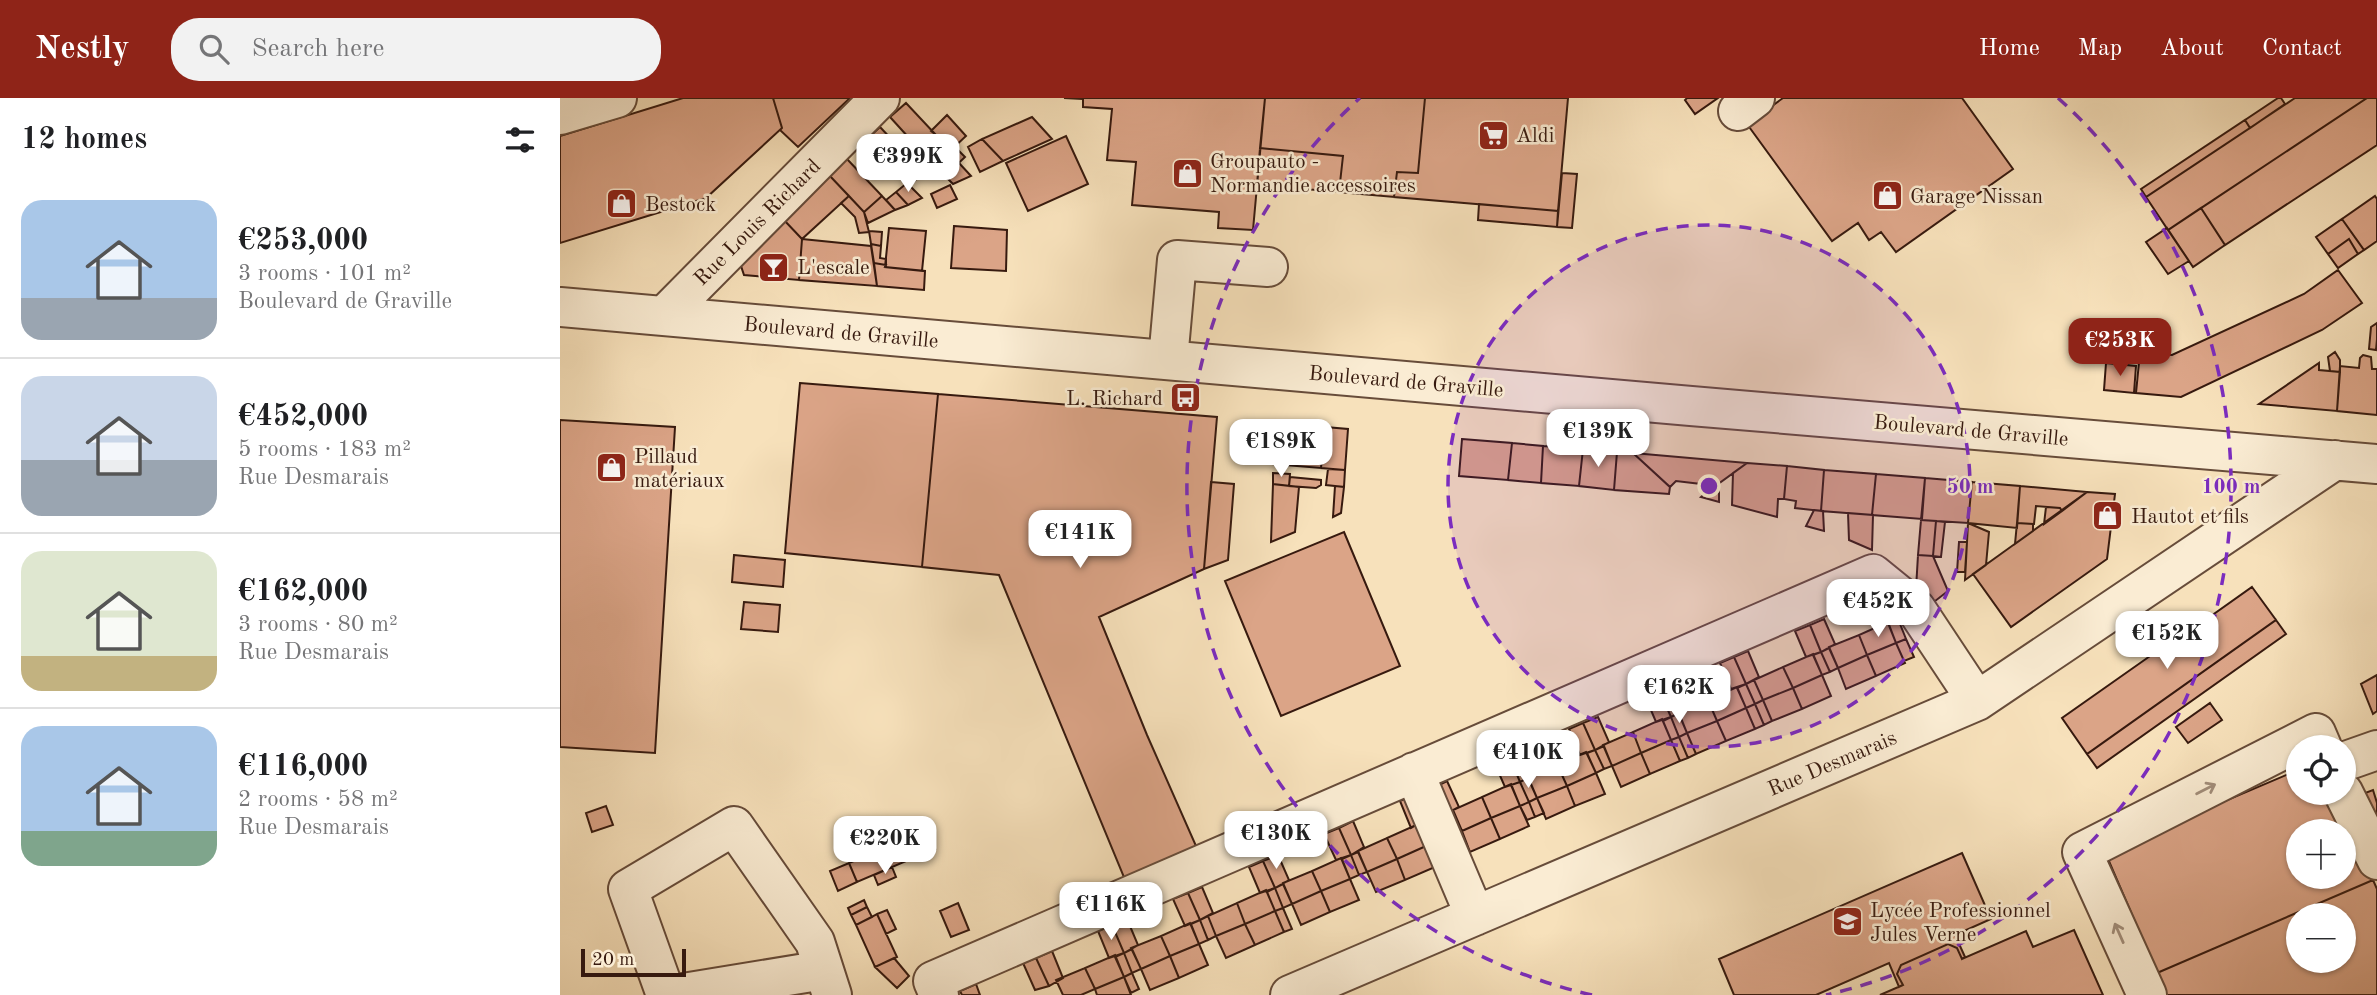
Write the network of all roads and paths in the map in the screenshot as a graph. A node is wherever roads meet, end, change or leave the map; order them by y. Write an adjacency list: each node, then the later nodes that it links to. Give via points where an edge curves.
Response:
1 (617, 98): 3 (street)
2 (880, 98): 6 (street, Rue Louis Richard)
3 (560, 115)
4 (1268, 267): 7 (street, via 1177,260)
5 (560, 307): 6 (street, Boulevard de Graville)
6 (664, 316): 7 (street, Boulevard de Graville)
7 (1168, 360): 8 (street, Boulevard de Graville)
8 (2335, 460): 9 (street, Boulevard de Graville); 10 (street, Rue Desmarais)
9 (2377, 464)
10 (1977, 701): 14 (street, via 1916,609 1873,574); 17 (street, Rue Desmarais)
11 (2286, 748): 22 (street, one-way to 11, via 2082,852)
12 (2377, 750): 13 (street)
13 (2356, 757)
14 (1414, 772): 17 (street); 20 (street, via 933,981)
15 (2350, 805): 16 (street)
16 (2377, 860)
17 (1475, 916): 21 (street, Rue Desmarais)
18 (828, 983): 19 (street); 19 (street, via 815,942 734,826 628,889)
19 (669, 995)
20 (939, 995)
21 (1290, 995)
22 (2147, 995)

